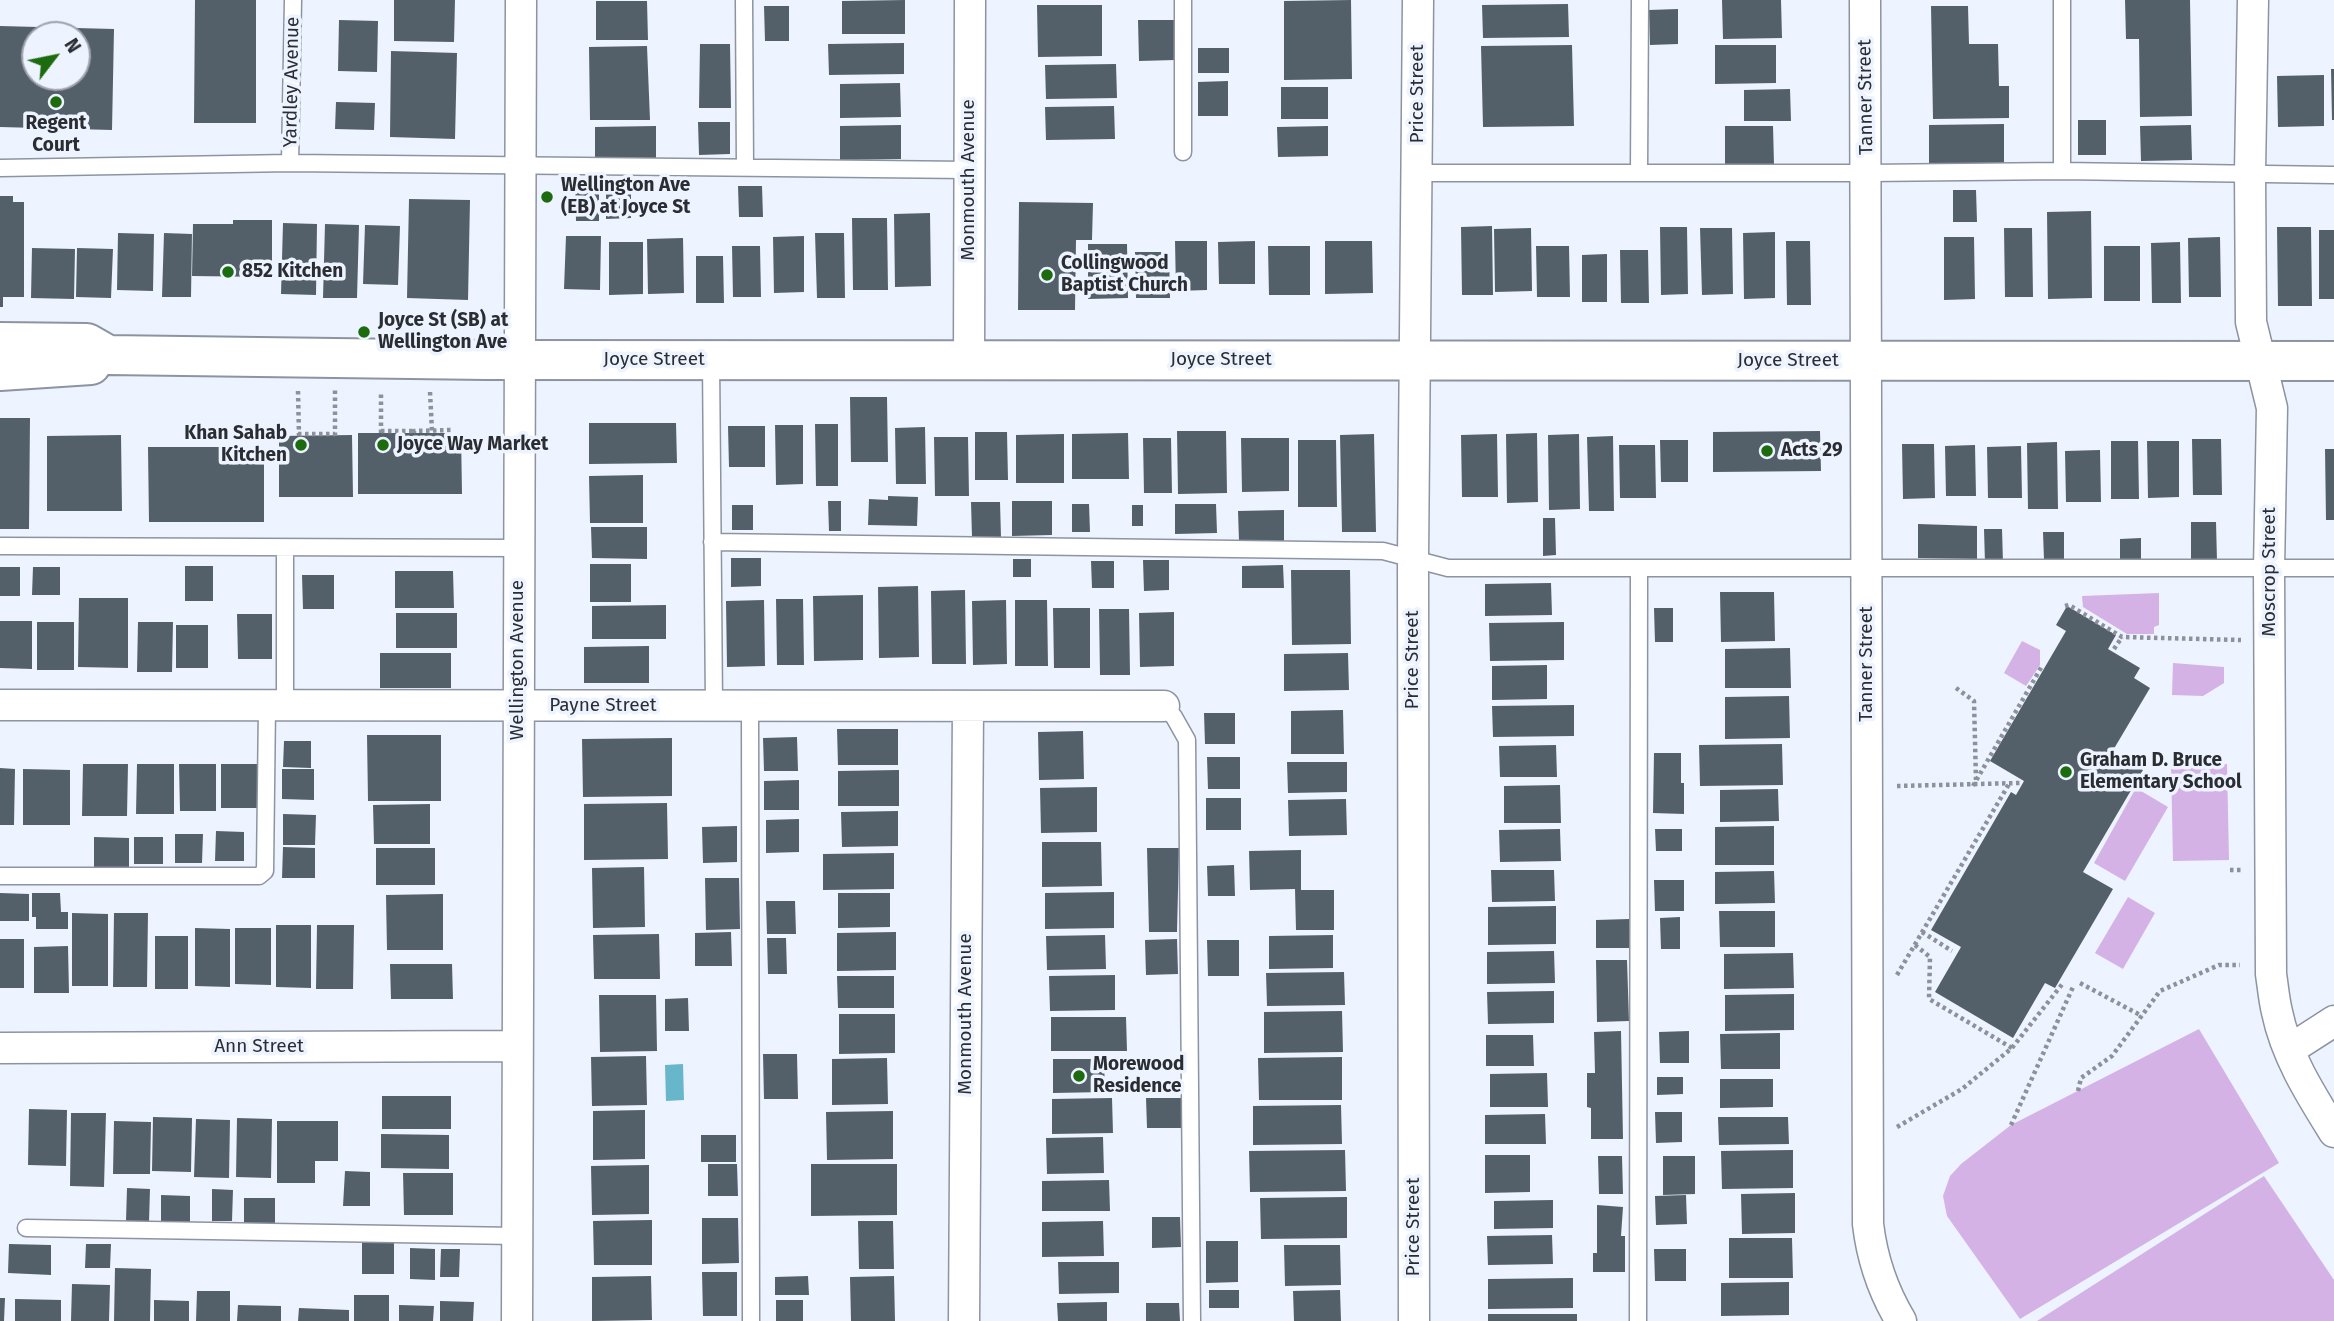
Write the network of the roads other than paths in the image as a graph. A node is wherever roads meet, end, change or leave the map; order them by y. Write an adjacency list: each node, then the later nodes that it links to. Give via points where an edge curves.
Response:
1 (293, 0): 12 (lane, Yardley Avenue)
2 (521, 0): 13 (street, Wellington Avenue)
3 (744, 0): 14 (lane)
4 (970, 0): 16 (street, Monmouth Avenue)
5 (1183, 0): 11 (lane)
6 (1418, 0): 20 (street, Price Street)
7 (1640, 0): 18 (lane)
8 (1865, 0): 21 (street, Tanner Street)
9 (2062, 0): 17 (lane)
10 (2253, 0): 19 (street, Moscrop Street)
11 (1183, 152)
12 (290, 163): 13 (lane); 15 (lane)
13 (522, 167): 14 (lane); 26 (street, Wellington Avenue)
14 (745, 167): 16 (lane)
15 (0, 168)
16 (969, 170): 25 (street, Monmouth Avenue)
17 (2062, 171): 19 (lane); 21 (lane)
18 (1639, 172): 20 (lane); 21 (lane)
19 (2250, 172): 22 (lane); 30 (street, Moscrop Street, via 2251,322)
20 (1418, 173): 28 (street, Price Street)
21 (1867, 173): 29 (street, Tanner Street)
22 (2334, 175)
23 (0, 342): 24 (main road, Joyce Street, via 87,343)
24 (108, 355): 26 (main road, Joyce Street); 32 (main road, Joyce Street, via 88,367)
25 (969, 359): 27 (main road, Joyce Street); 28 (main road, Joyce Street)
26 (520, 360): 27 (main road, Joyce Street); 36 (street, Wellington Avenue)
27 (710, 360): 33 (lane)
28 (1416, 360): 29 (main road, Joyce Street); 37 (street, Price Street)
29 (1866, 360): 30 (main road, Joyce Street); 40 (street, Tanner Street)
30 (2261, 361): 31 (main road, Joyce Street); 41 (street, Moscrop Street, via 2272,408)
31 (2334, 361)
32 (0, 371)
33 (712, 542): 37 (lane, via 1383,551); 43 (lane)
34 (0, 546): 35 (lane)
35 (285, 548): 36 (lane); 44 (lane)
36 (518, 548): 48 (street, Wellington Avenue)
37 (1413, 558): 38 (lane, via 1448,568); 61 (street, Price Street)
38 (1639, 568): 40 (lane); 62 (lane)
39 (2334, 568): 41 (lane)
40 (1867, 569): 41 (lane); 63 (street, Tanner Street, via 1868,1224 1880,1277)
41 (2269, 569): 53 (street, Moscrop Street, via 2271,974)
42 (0, 705): 44 (street, Payne Street)
43 (714, 705): 45 (street, Payne Street); 48 (street, Payne Street)
44 (276, 706): 48 (street, Payne Street); 49 (lane, via 265,871 259,876)
45 (750, 706): 46 (street, Payne Street); 58 (lane)
46 (968, 706): 47 (street, Payne Street); 59 (street, Monmouth Avenue)
47 (1164, 706): 60 (lane, via 1187,740)
48 (518, 707): 51 (street, Wellington Avenue)
49 (0, 876)
50 (2334, 1021): 53 (street)
51 (517, 1046): 52 (street, Ann Street); 56 (street, Wellington Avenue)
52 (0, 1048)
53 (2289, 1050): 54 (street, Moscrop Street)
54 (2334, 1132)
55 (26, 1228): 56 (lane)
56 (516, 1236): 57 (street, Wellington Avenue)
57 (517, 1321)
58 (751, 1321)
59 (964, 1321)
60 (1192, 1321)
61 (1413, 1321)
62 (1638, 1321)
63 (1901, 1321)

